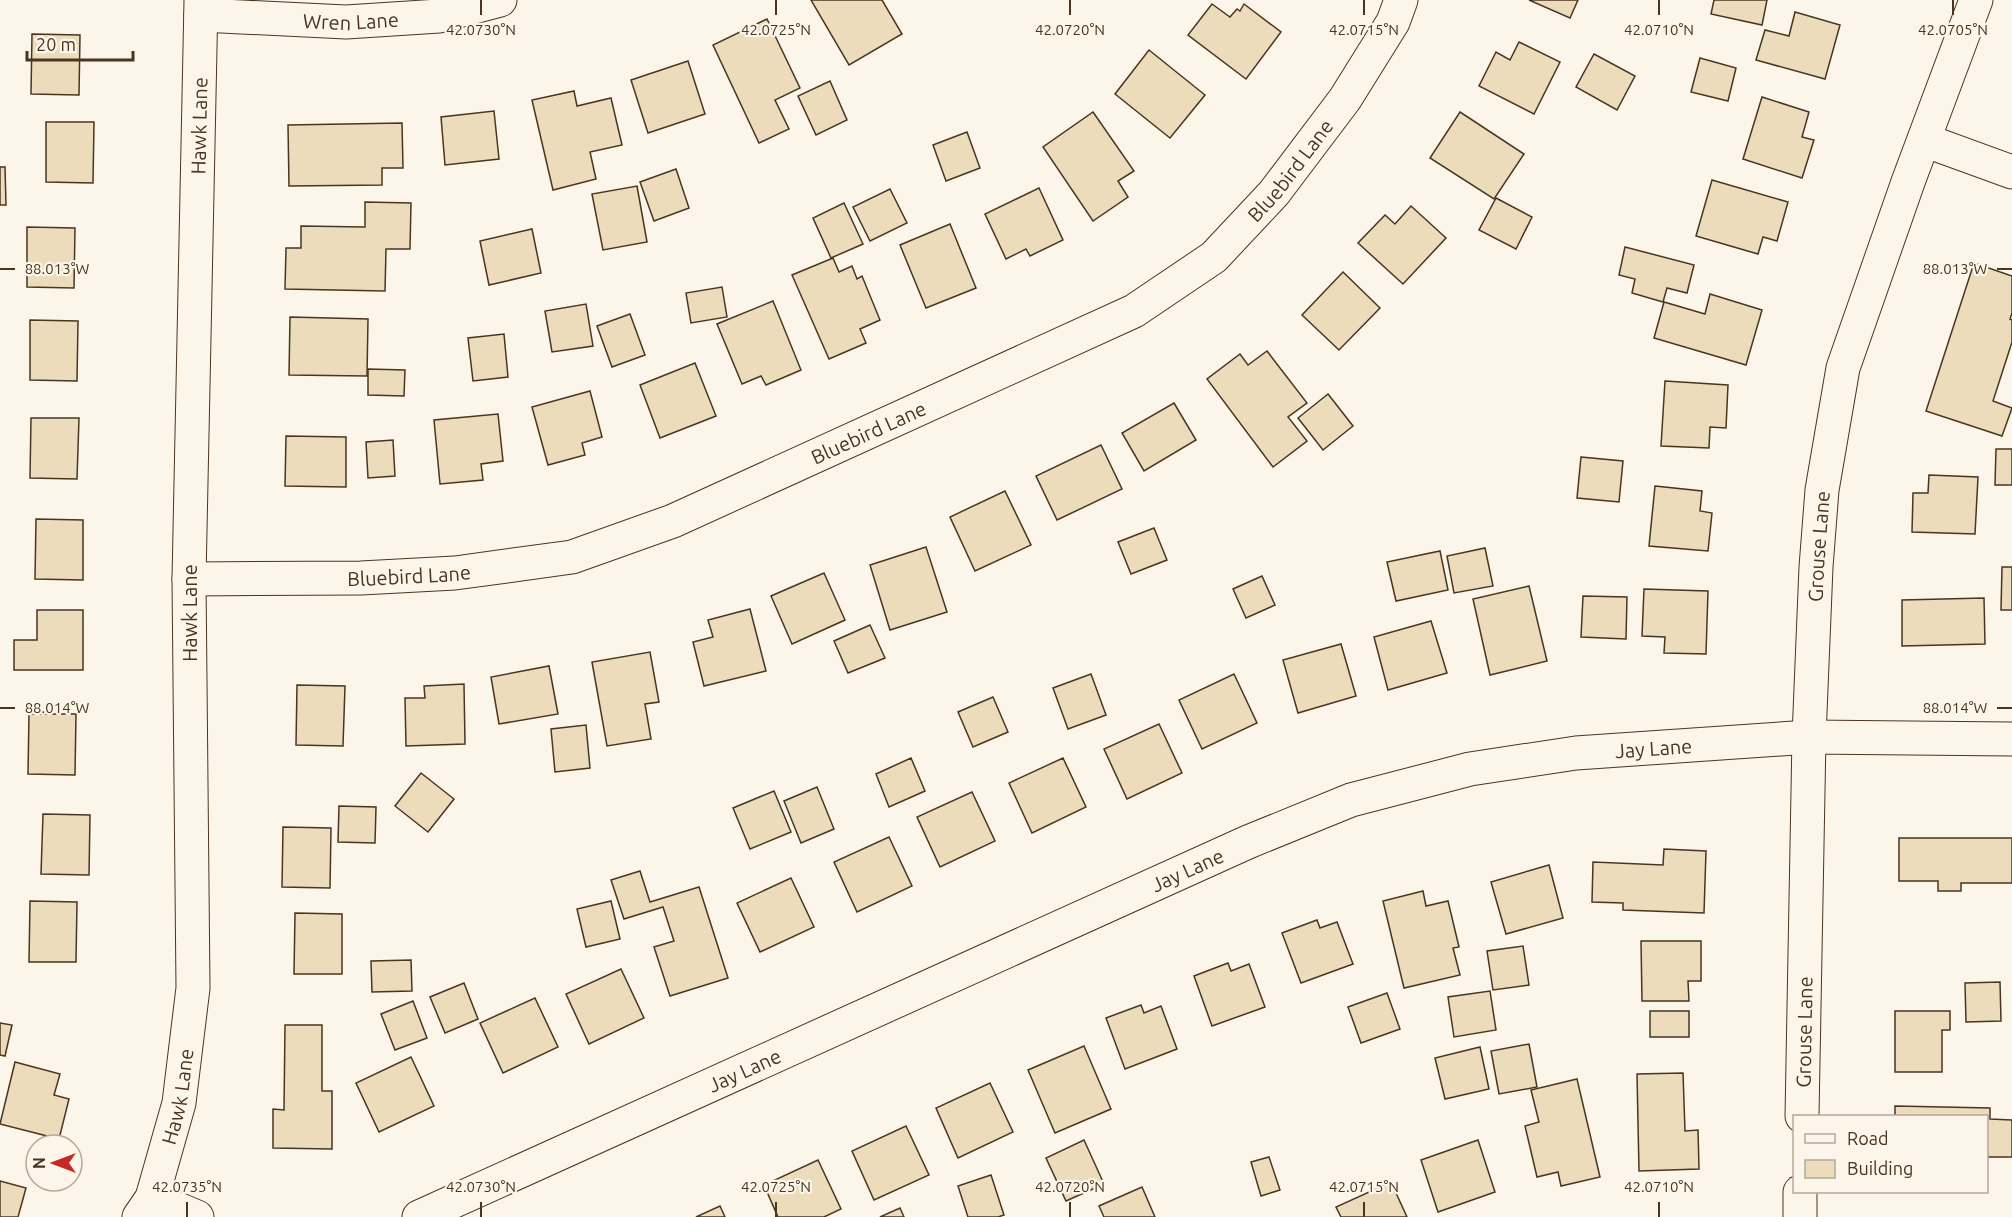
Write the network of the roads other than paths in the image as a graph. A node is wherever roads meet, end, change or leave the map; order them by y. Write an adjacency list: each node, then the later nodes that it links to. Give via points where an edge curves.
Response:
1 (500, 0): 4 (street, Wren Lane, via 439,16 346,22)
2 (1401, 0): 7 (street, Bluebird Lane, via 1393,22 1345,99 1274,193 1214,257 1134,311 673,521 572,557 455,573)
3 (1976, 0): 5 (street, Grouse Lane)
4 (201, 8): 7 (street, Hawk Lane)
5 (1924, 140): 6 (street); 8 (street, Grouse Lane, via 1843,368 1822,490)
6 (2012, 172)
7 (189, 579): 12 (street, Hawk Lane, via 193,988 179,1103)
8 (1809, 737): 9 (street, Jay Lane); 10 (street, Grouse Lane); 14 (street, Jay Lane, via 1576,753 1470,769 1351,800 1248,842)
9 (2012, 739)
10 (1802, 1115)
11 (1800, 1193): 15 (street)
12 (145, 1208): 13 (street)
13 (197, 1217)
14 (418, 1217)
15 (1800, 1217)

